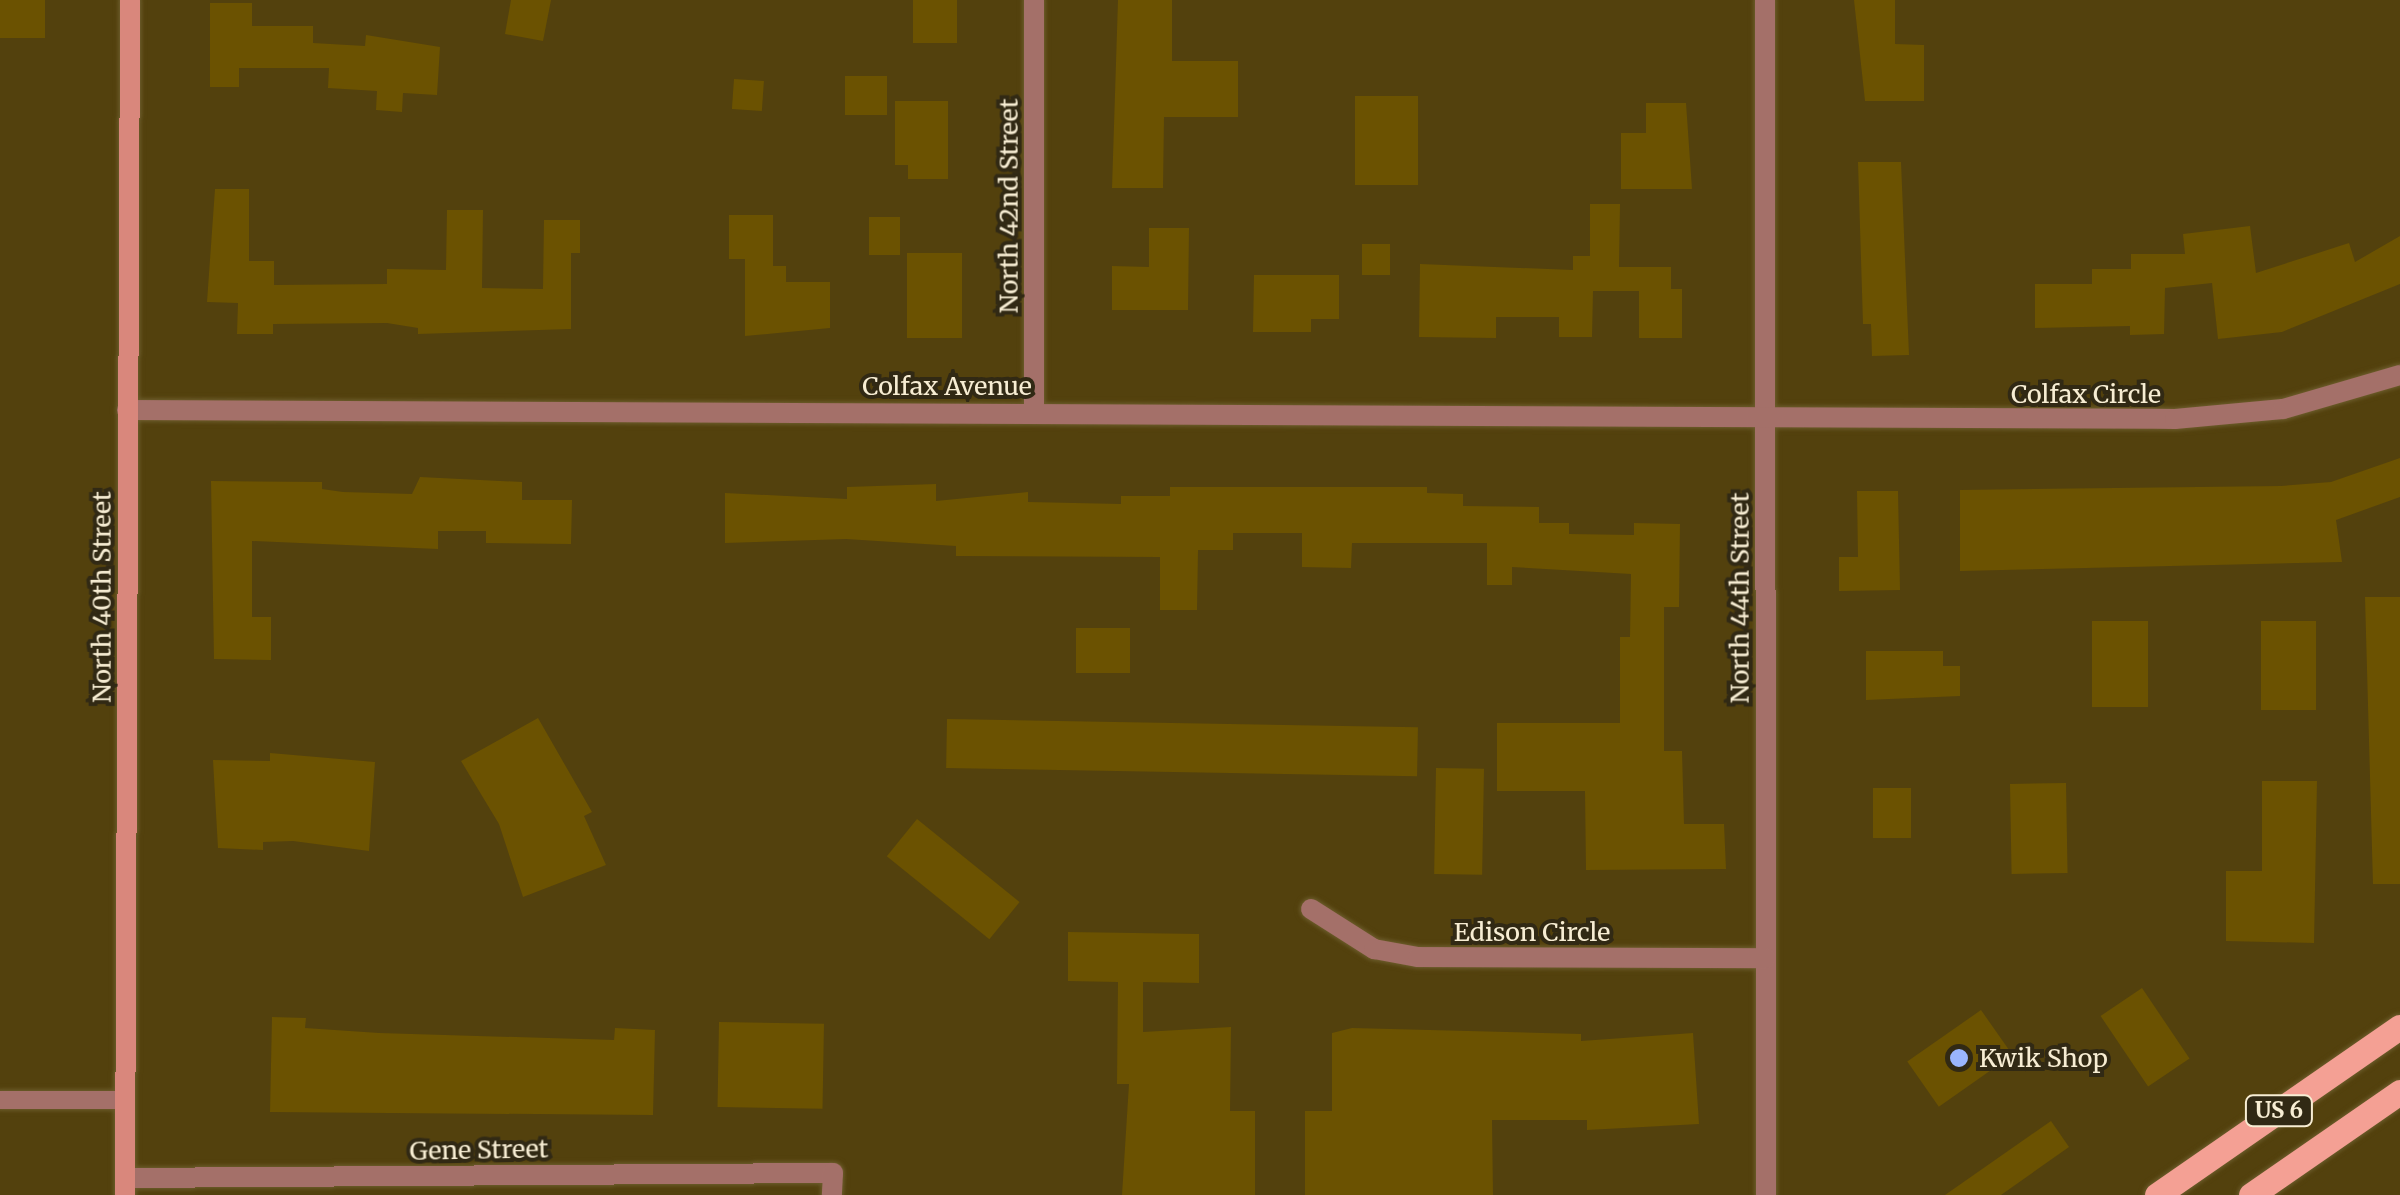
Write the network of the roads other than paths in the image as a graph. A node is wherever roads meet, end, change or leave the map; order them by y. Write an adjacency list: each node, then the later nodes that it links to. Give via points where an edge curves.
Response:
1 (130, 0): 5 (street, North 40th Street)
2 (1034, 0): 6 (street, North 42nd Street)
3 (1764, 0): 7 (street, North 44th Street)
4 (2400, 375): 7 (street, Colfax Circle, via 2230,417)
5 (127, 410): 6 (street, Colfax Avenue); 13 (street, North 40th Street)
6 (1034, 412): 7 (street, Colfax Avenue)
7 (1766, 417): 9 (street, North 44th Street)
8 (1311, 909): 9 (street, Edison Circle, via 1374,949 1418,957)
9 (1766, 958): 17 (street, North 44th Street)
10 (2400, 1027): 18 (main road, US 6)
11 (2400, 1092): 19 (main road, US 6)
12 (0, 1100): 13 (lane)
13 (125, 1100): 15 (street, North 40th Street)
14 (525, 1185): 15 (street, Gene Street); 16 (street, Gene Street, via 834,1173)
15 (126, 1187)
16 (832, 1195)
17 (1766, 1195)
18 (2157, 1195)
19 (2251, 1195)

